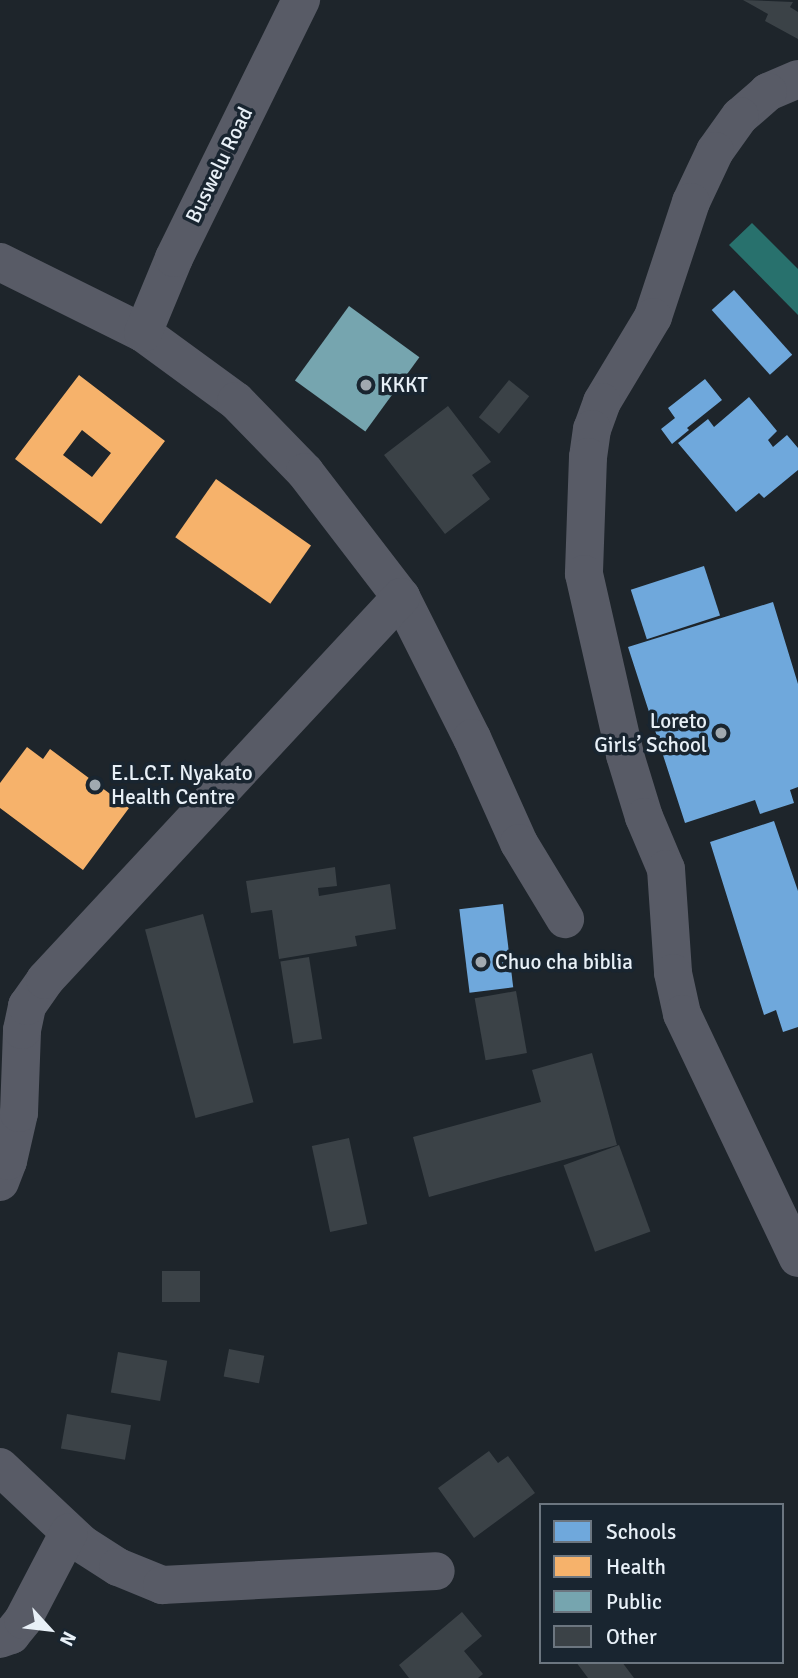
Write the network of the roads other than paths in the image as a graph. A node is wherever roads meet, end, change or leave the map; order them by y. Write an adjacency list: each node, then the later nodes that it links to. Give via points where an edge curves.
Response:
1 (301, 0): 4 (street, Buswelu Road, via 174,258)
2 (798, 79): 8 (street, via 768,92 740,116 715,151 691,202 653,317 601,402 588,457 584,574 625,755 666,869 673,974 682,1014)
3 (0, 262): 4 (street)
4 (143, 334): 5 (street, via 244,410 305,472)
5 (401, 597): 6 (street, via 519,843); 7 (street, via 45,980 27,1006 19,1113)
6 (565, 919)
7 (0, 1182)
8 (798, 1258)
9 (0, 1466): 10 (street)
10 (69, 1532): 11 (street, via 118,1567 162,1585); 12 (street, via 23,1620 11,1635)
11 (436, 1571)
12 (0, 1639)

